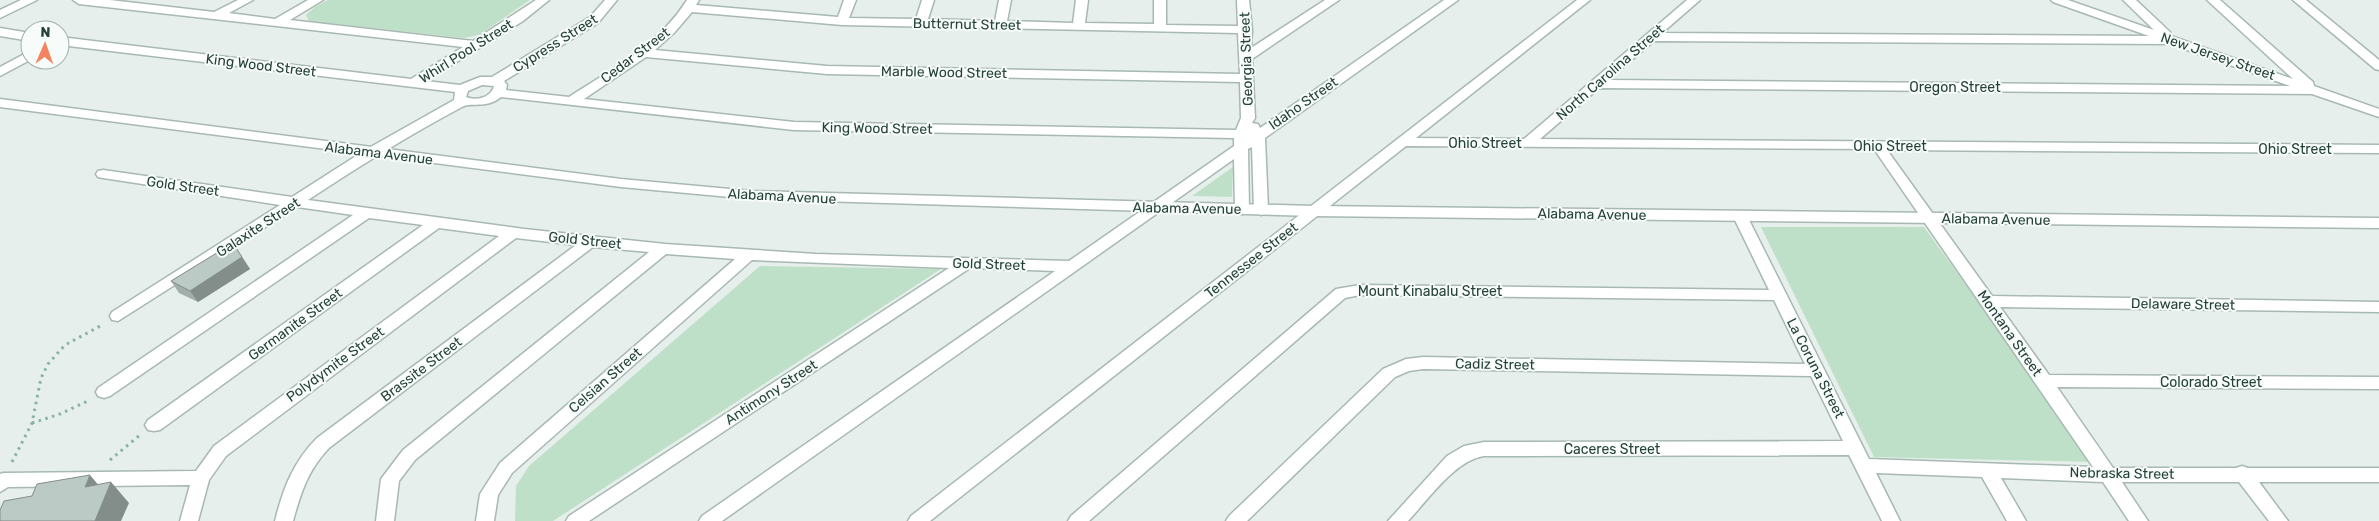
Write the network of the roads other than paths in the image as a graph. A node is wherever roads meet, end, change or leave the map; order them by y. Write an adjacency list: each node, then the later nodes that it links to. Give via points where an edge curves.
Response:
1 (31, 0): 26 (street)
2 (79, 0): 22 (street)
3 (180, 0): 25 (street)
4 (247, 0): 28 (street)
5 (317, 0): 30 (street)
6 (543, 0): 41 (street, Whirl Pool Street)
7 (611, 0): 50 (street, Cypress Street, via 594,20)
8 (772, 0): 27 (street)
9 (850, 0): 29 (street)
10 (928, 0): 31 (street)
11 (1005, 0): 32 (street)
12 (1082, 0): 33 (street)
13 (1160, 0): 34 (street)
14 (1244, 0): 35 (street, Georgia Street)
15 (1452, 0): 57 (street, Idaho Street)
16 (1584, 0): 59 (street, Tennessee Street)
17 (1694, 0): 38 (street, North Carolina Street)
18 (2057, 0): 39 (street, New Jersey Street)
19 (2128, 0): 39 (street)
20 (2212, 0): 51 (street)
21 (2299, 0): 45 (street)
22 (101, 1): 25 (street)
23 (1329, 1): 43 (street)
24 (691, 4): 27 (street, Butternut Street); 42 (street, Cedar Street, via 661,38)
25 (161, 10): 28 (street)
26 (0, 14)
27 (765, 14): 29 (street, Butternut Street)
28 (215, 16): 30 (street)
29 (842, 21): 31 (street, Butternut Street)
30 (276, 23): 41 (street)
31 (921, 24): 32 (street, Butternut Street)
32 (1000, 25): 33 (street, Butternut Street)
33 (1079, 26): 34 (street, Butternut Street)
34 (1160, 28): 35 (street, Butternut Street)
35 (1246, 30): 43 (street, Georgia Street)
36 (0, 32): 37 (street)
37 (20, 35)
38 (1650, 37): 39 (street); 49 (street, North Carolina Street)
39 (2170, 40): 51 (street, New Jersey Street)
40 (70, 42): 48 (street, King Wood Street)
41 (475, 46): 48 (street, Whirl Pool Street)
42 (642, 53): 47 (street, Marble Wood Street, via 827,70); 53 (street, Cedar Street)
43 (1246, 57): 47 (street, Georgia Street)
44 (20, 61): 46 (street)
45 (2379, 66)
46 (0, 72)
47 (1246, 78): 56 (street, Georgia Street)
48 (414, 83): 52 (street, King Wood Street)
49 (1595, 84): 51 (street, Oregon Street); 60 (street, North Carolina Street)
50 (496, 87): 52 (street, via 480,81); 52 (street, via 480,102); 53 (street, King Wood Street)
51 (2315, 90): 55 (street, New Jersey Street)
52 (462, 95): 63 (street)
53 (570, 102): 58 (street, King Wood Street, via 786,126)
54 (0, 103): 63 (street, Alabama Avenue)
55 (2379, 113)
56 (1248, 118): 57 (street, Georgia Street); 58 (street, Georgia Street)
57 (1258, 134): 58 (street, King Wood Street); 68 (street, Georgia Street)
58 (1241, 140): 66 (street); 67 (street, Georgia Street)
59 (1402, 142): 60 (street, Ohio Street); 69 (street, Tennessee Street)
60 (1527, 143): 61 (street, Ohio Street)
61 (1878, 146): 62 (street, Ohio Street); 72 (street, Montana Street)
62 (2379, 149)
63 (372, 152): 65 (street, Galaxite Street); 66 (street, Alabama Avenue, via 621,183 752,195)
64 (103, 174): 65 (street, Gold Street)
65 (297, 202): 70 (street, Gold Street); 84 (street, Galaxite Street)
66 (1155, 207): 67 (street, Alabama Avenue); 80 (street)
67 (1242, 209): 68 (street, Alabama Avenue)
68 (1261, 210): 69 (street, Alabama Avenue)
69 (1314, 211): 71 (street, Alabama Avenue); 104 (street, Tennessee Street)
70 (368, 212): 73 (street, Gold Street); 88 (street)
71 (1740, 216): 72 (street, Alabama Avenue); 81 (street, La Coruna Street)
72 (1928, 218): 74 (street, Alabama Avenue); 82 (street, Montana Street)
73 (437, 222): 75 (street, Gold Street); 89 (street, Germanite Street)
74 (2379, 223)
75 (514, 232): 76 (street, Gold Street); 96 (street, Polydymite Street, via 220,450)
76 (591, 241): 77 (street, Gold Street); 99 (street, Brassite Street, via 323,443 294,481)
77 (663, 249): 78 (street, Gold Street); 100 (street, via 409,455 390,479)
78 (748, 256): 79 (street, Gold Street); 101 (street, Celsian Street, via 512,463 489,494)
79 (967, 263): 80 (street, Gold Street); 102 (street, Antimony Street)
80 (1070, 266): 103 (street)
81 (1778, 295): 85 (street, La Coruna Street); 105 (street, Mount Kinabalu Street, via 1360,290 1341,293)
82 (1987, 301): 83 (street, Delaware Street); 86 (street, Montana Street)
83 (2379, 307)
84 (118, 316)
85 (1817, 370): 90 (street, La Coruna Street); 106 (street, Cadiz Street, via 1406,365 1389,372)
86 (2044, 380): 87 (street, Colorado Street); 94 (street, Montana Street)
87 (2379, 383)
88 (104, 392)
89 (154, 425)
90 (1856, 448): 91 (street, La Coruna Street); 107 (street, Caceres Street, via 1494,449 1470,452 1453,461)
91 (1864, 466): 92 (street, Nebraska Street); 108 (street, La Coruna Street)
92 (1986, 469): 94 (street, Nebraska Street); 109 (street)
93 (2242, 473): 94 (street, Nebraska Street); 95 (street, Nebraska Street); 111 (street)
94 (2108, 475): 110 (street, Montana Street)
95 (2377, 477)
96 (201, 478): 97 (street); 98 (street, Polydymite Street)
97 (2, 483)
98 (189, 521)
99 (284, 521)
100 (385, 521)
101 (485, 521)
102 (575, 521)
103 (708, 521)
104 (917, 521)
105 (1077, 521)
106 (1235, 521)
107 (1397, 521)
108 (1890, 521)
109 (2017, 521)
110 (2139, 521)
111 (2279, 521)

